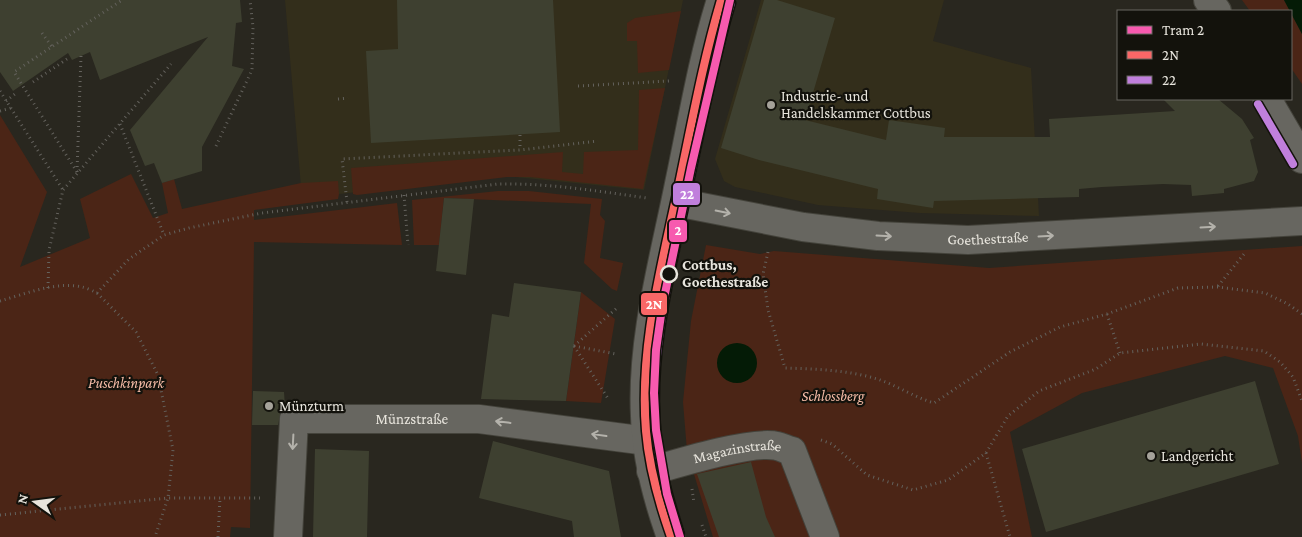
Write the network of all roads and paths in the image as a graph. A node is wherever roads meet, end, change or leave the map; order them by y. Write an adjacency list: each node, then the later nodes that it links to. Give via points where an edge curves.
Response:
1 (122, 0): 7 (path)
2 (250, 0): 25 (path, via 252,70)
3 (721, 0): 33 (street)
4 (1208, 0): 5 (street)
5 (1216, 10)
6 (42, 33): 7 (path)
7 (52, 47): 28 (path, via 14,72)
8 (81, 56): 28 (path)
9 (70, 57): 12 (path)
10 (171, 64): 22 (path)
11 (667, 80): 13 (path)
12 (33, 82)
13 (578, 86)
14 (0, 91): 19 (path)
15 (15, 94): 19 (path)
16 (348, 98): 17 (path)
17 (338, 99)
18 (1268, 100): 27 (street)
19 (6, 101): 20 (path)
20 (11, 108): 21 (path); 29 (path)
21 (0, 111)
22 (120, 124): 28 (path); 36 (path)
23 (520, 135): 26 (path)
24 (598, 141): 26 (path)
25 (216, 146)
26 (520, 150): 32 (path, via 342,159)
27 (1302, 159)
28 (77, 172): 29 (path)
29 (63, 190): 40 (path, via 49,250)
30 (404, 195): 31 (path, via 498,184 529,184); 32 (path); 37 (path)
31 (648, 199)
32 (347, 202): 36 (path, via 262,213)
33 (676, 202): 35 (street, Goethestraße, one-way to 35, via 803,227 878,236 968,240); 52 (street, via 646,366 644,416)
34 (1302, 221): 35 (street, Goethestraße)
35 (1246, 225): 39 (path, via 1246,252)
36 (164, 235): 41 (path, via 129,259)
37 (408, 245)
38 (770, 246): 44 (path, via 764,274 768,310 785,368 828,370 877,379 934,404 1010,352 1060,327)
39 (1218, 287): 44 (path, via 1178,288); 45 (path, via 1265,293)
40 (48, 288): 41 (path, via 83,287); 42 (path)
41 (97, 293): 56 (path, via 136,332 158,375 173,450)
42 (0, 300)
43 (618, 307): 46 (path)
44 (1107, 314): 47 (path)
45 (1302, 314)
46 (574, 346): 48 (path); 49 (path)
47 (1120, 353): 50 (path, via 1201,344 1264,351 1280,362 1292,377); 53 (path, via 1096,369 1040,391 1008,416)
48 (616, 354)
49 (609, 400)
50 (1302, 401)
51 (813, 438): 53 (path, via 832,444 866,475 913,490 948,480)
52 (647, 441): 54 (street); 55 (street, Münzstraße, one-way to 55, via 480,419 294,419)
53 (986, 453): 64 (path)
54 (651, 471): 62 (street); 63 (street, Magazinstraße, via 752,446 776,445 792,451)
55 (290, 496): 57 (path); 61 (street, Münzstraße)
56 (168, 498): 57 (path); 58 (path); 59 (path)
57 (220, 498): 60 (path)
58 (0, 514)
59 (156, 537)
60 (218, 537)
61 (288, 537)
62 (671, 537)
63 (825, 537)
64 (1010, 537)

